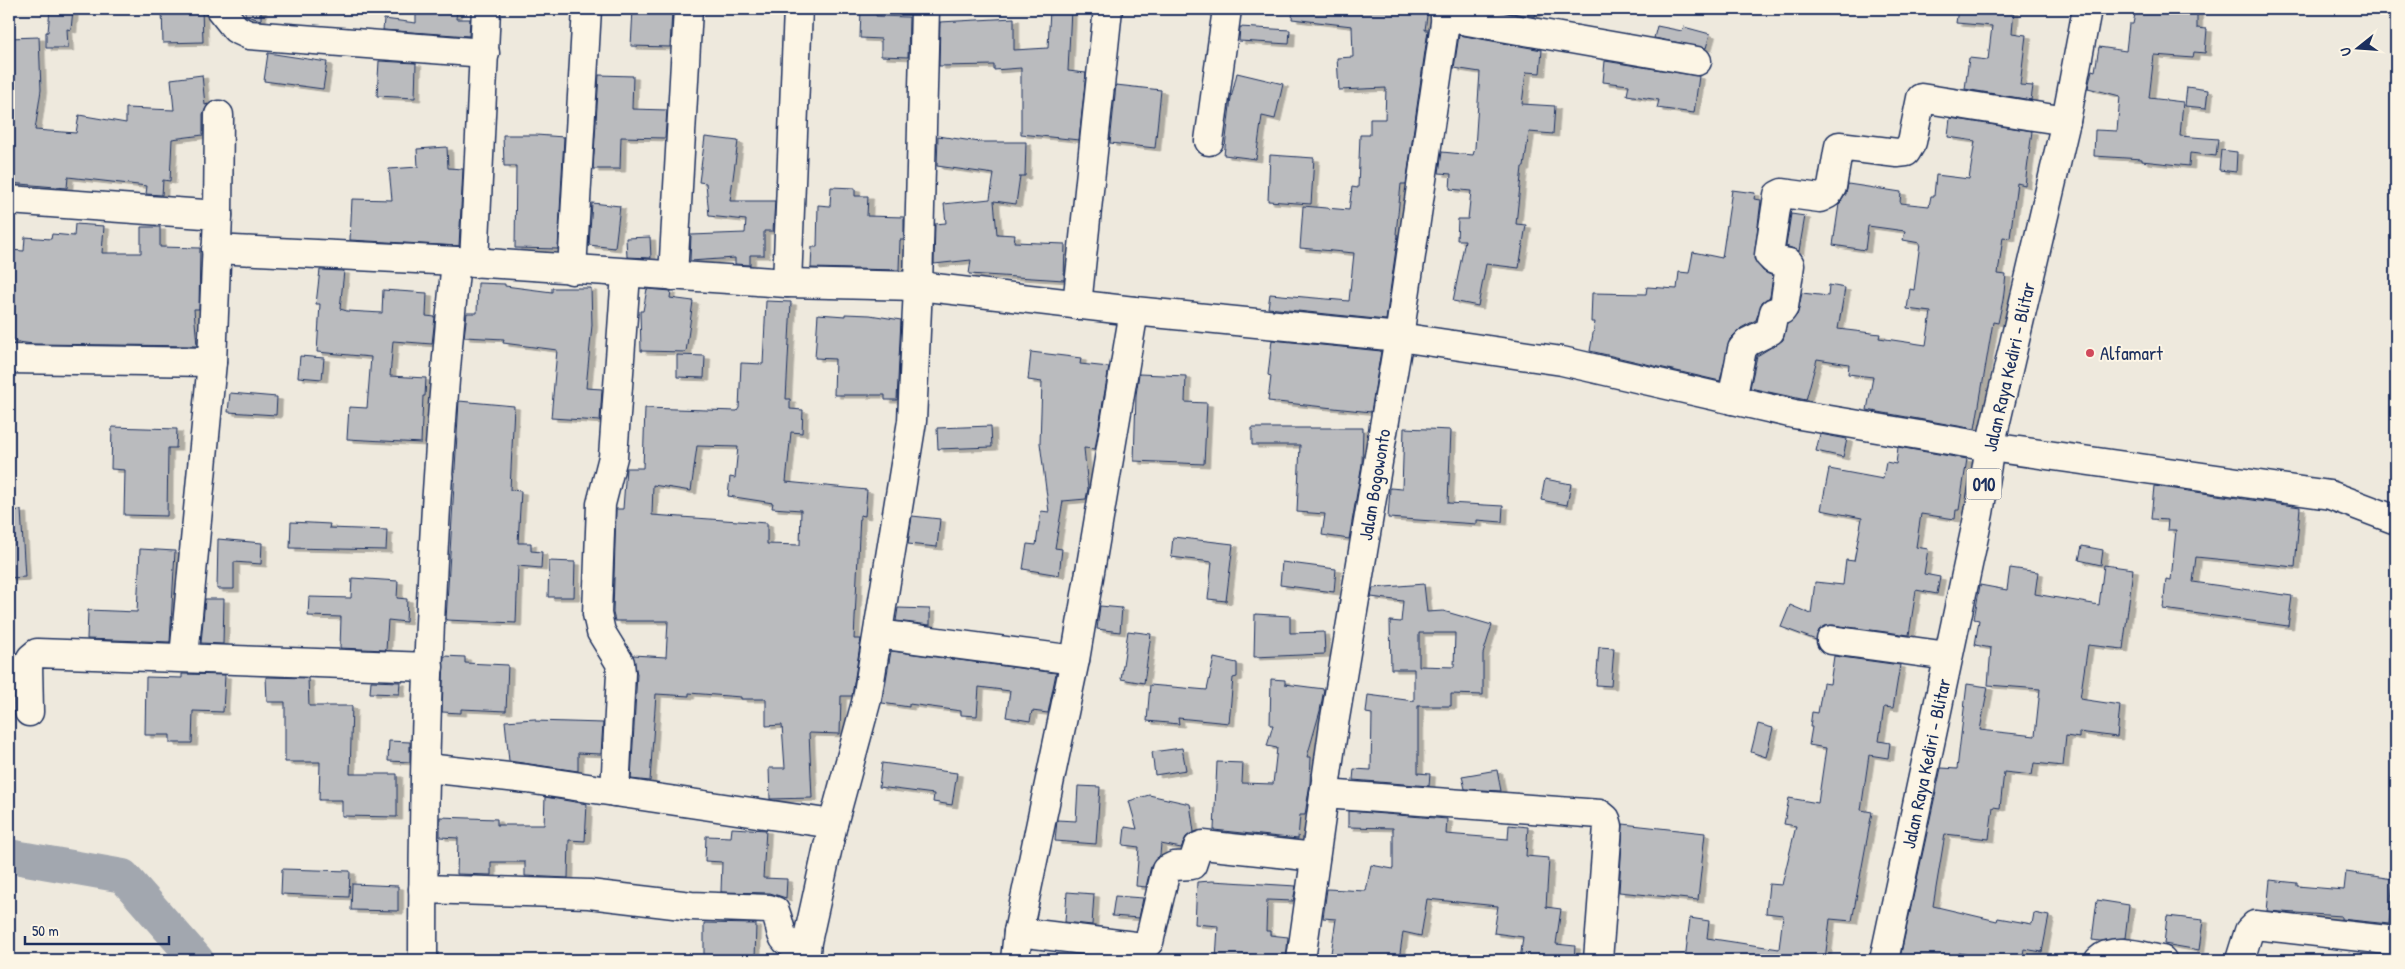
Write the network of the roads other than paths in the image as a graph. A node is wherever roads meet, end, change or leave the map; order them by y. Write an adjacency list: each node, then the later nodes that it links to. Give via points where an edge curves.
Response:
1 (220, 9): 11 (street, via 236,29 248,35)
2 (486, 9): 11 (street)
3 (587, 9): 20 (street)
4 (688, 9): 22 (street)
5 (798, 9): 23 (street)
6 (925, 9): 24 (street)
7 (1108, 9): 25 (street)
8 (1227, 9): 15 (street)
9 (2087, 9): 14 (street, Jalan Raya Kediri - Blitar / 010)
10 (1446, 13): 12 (street); 27 (street, Jalan Bogowonto)
11 (486, 53): 19 (street)
12 (1697, 61)
13 (219, 115): 17 (street)
14 (2066, 121): 30 (street, via 1921,98 1912,142 1906,152 1839,146 1828,194 1820,198 1778,195 1769,255 1774,260 1790,263 1784,307 1774,312 1770,331 1748,342 1742,350); 31 (street, Jalan Raya Kediri - Blitar / 010)
15 (1209, 141)
16 (9, 200): 17 (street)
17 (218, 215): 18 (street)
18 (216, 249): 19 (street); 29 (street)
19 (465, 262): 20 (street); 38 (street, via 442,396)
20 (572, 270): 21 (street)
21 (626, 274): 22 (street); 41 (street, via 612,457 602,504 597,614 601,632 620,663)
22 (673, 276): 23 (street)
23 (787, 282): 24 (street)
24 (918, 286): 25 (street); 33 (street, via 912,421)
25 (1077, 305): 26 (street)
26 (1134, 312): 27 (street); 37 (street)
27 (1399, 337): 30 (street, via 1562,361); 42 (street, Jalan Bogowonto)
28 (9, 359): 29 (street)
29 (212, 362): 36 (street)
30 (1732, 400): 31 (street, via 1794,414)
31 (1990, 447): 32 (street, via 2330,495); 35 (street, Jalan Raya Kediri - Blitar / 010)
32 (2396, 520)
33 (878, 634): 37 (street); 43 (street, via 867,699)
34 (1831, 640): 35 (street)
35 (1948, 656): 49 (street, Jalan Raya Kediri - Blitar / 010)
36 (184, 657): 38 (street); 39 (street, via 37,653 28,664)
37 (1075, 660): 46 (street)
38 (429, 667): 40 (street)
39 (29, 712)
40 (427, 768): 41 (street); 45 (street)
41 (615, 792): 43 (street)
42 (1324, 794): 44 (street, Jalan Bogowonto); 53 (street, via 1600,814 1608,826)
43 (833, 824): 48 (street)
44 (1315, 857): 46 (street, via 1198,847 1192,865 1166,870 1149,942 1143,947); 52 (street, Jalan Bogowonto)
45 (423, 889): 48 (street, via 589,894 691,906 769,909 775,911 786,943); 50 (street)
46 (1018, 932): 51 (street)
47 (2396, 942): 56 (street, via 2254,925 2249,930)
48 (806, 954)
49 (1890, 959)
50 (423, 960)
51 (1015, 960)
52 (1301, 960)
53 (1598, 960)
54 (2099, 960): 55 (street, via 2115,952)
55 (2162, 960)
56 (2240, 960)

